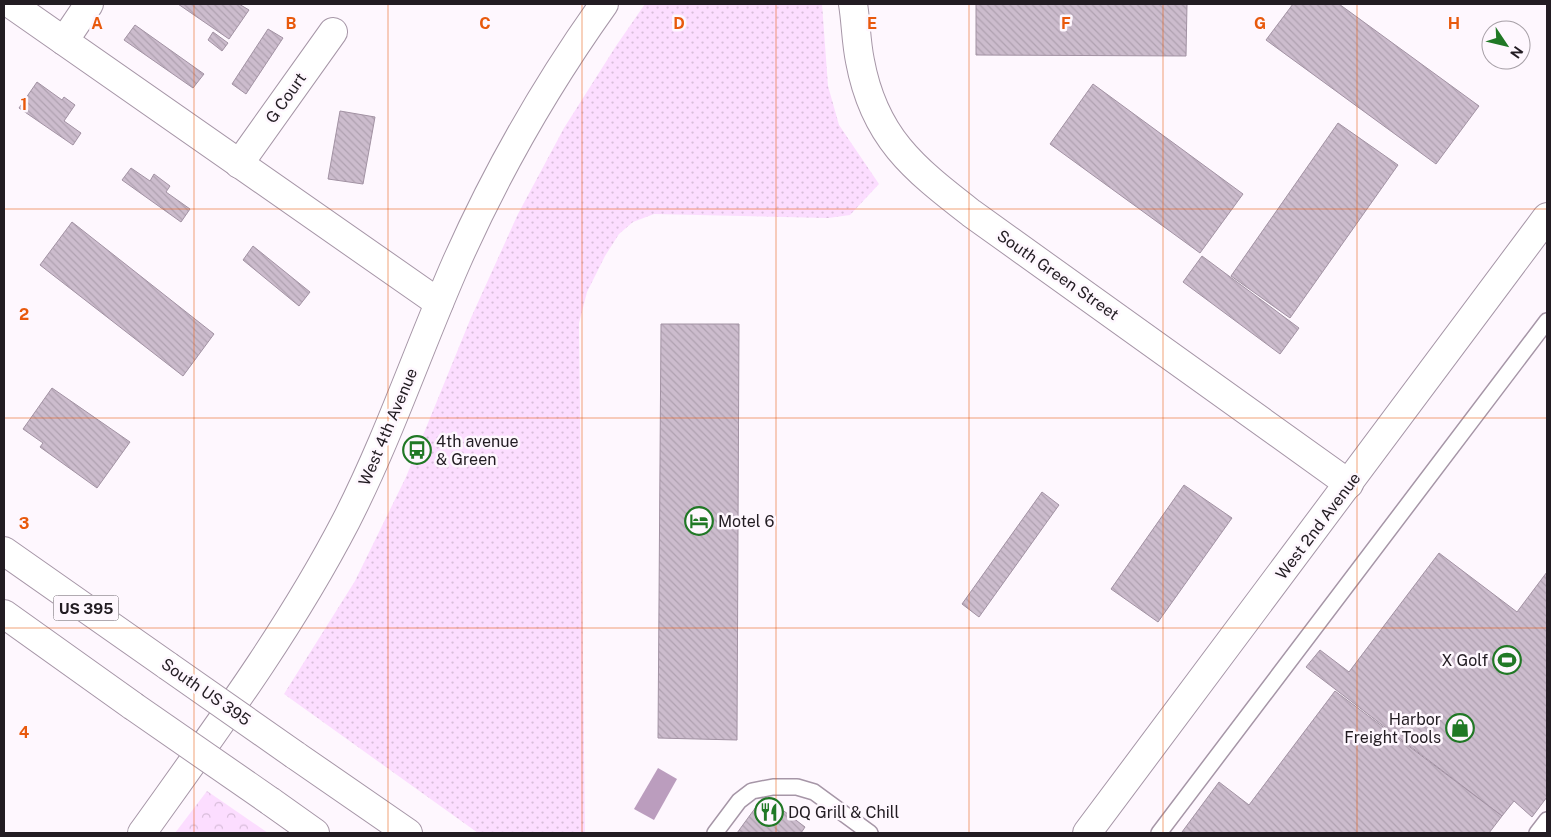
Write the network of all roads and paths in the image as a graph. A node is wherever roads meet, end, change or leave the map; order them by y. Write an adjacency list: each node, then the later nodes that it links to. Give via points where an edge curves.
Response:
1 (11, 4): 6 (main road)
2 (89, 4): 6 (main road)
3 (604, 4): 9 (main road, West 4th Avenue, via 515,144 470,232)
4 (853, 4): 11 (main road, South Green Street, via 860,61 874,108 899,151 918,171 971,213)
5 (332, 32): 7 (main road, G Court)
6 (64, 41): 7 (main road)
7 (239, 164): 9 (main road)
8 (1547, 217): 11 (main road, West 2nd Avenue)
9 (439, 304): 15 (main road, West 4th Avenue, via 377,455 318,573 267,654)
10 (1547, 321): 21 (lane)
11 (1349, 484): 20 (main road, West 2nd Avenue)
12 (4, 551): 17 (main road, South US 395 / US 395, bridge)
13 (4, 614): 16 (main road, US 395, bridge)
14 (1547, 820): 22 (lane)
15 (142, 833)
16 (315, 833)
17 (408, 833)
18 (715, 833): 19 (lane, via 739,801 752,791 797,786 814,792)
19 (870, 833)
20 (1087, 833)
21 (1159, 833)
22 (1537, 833)

